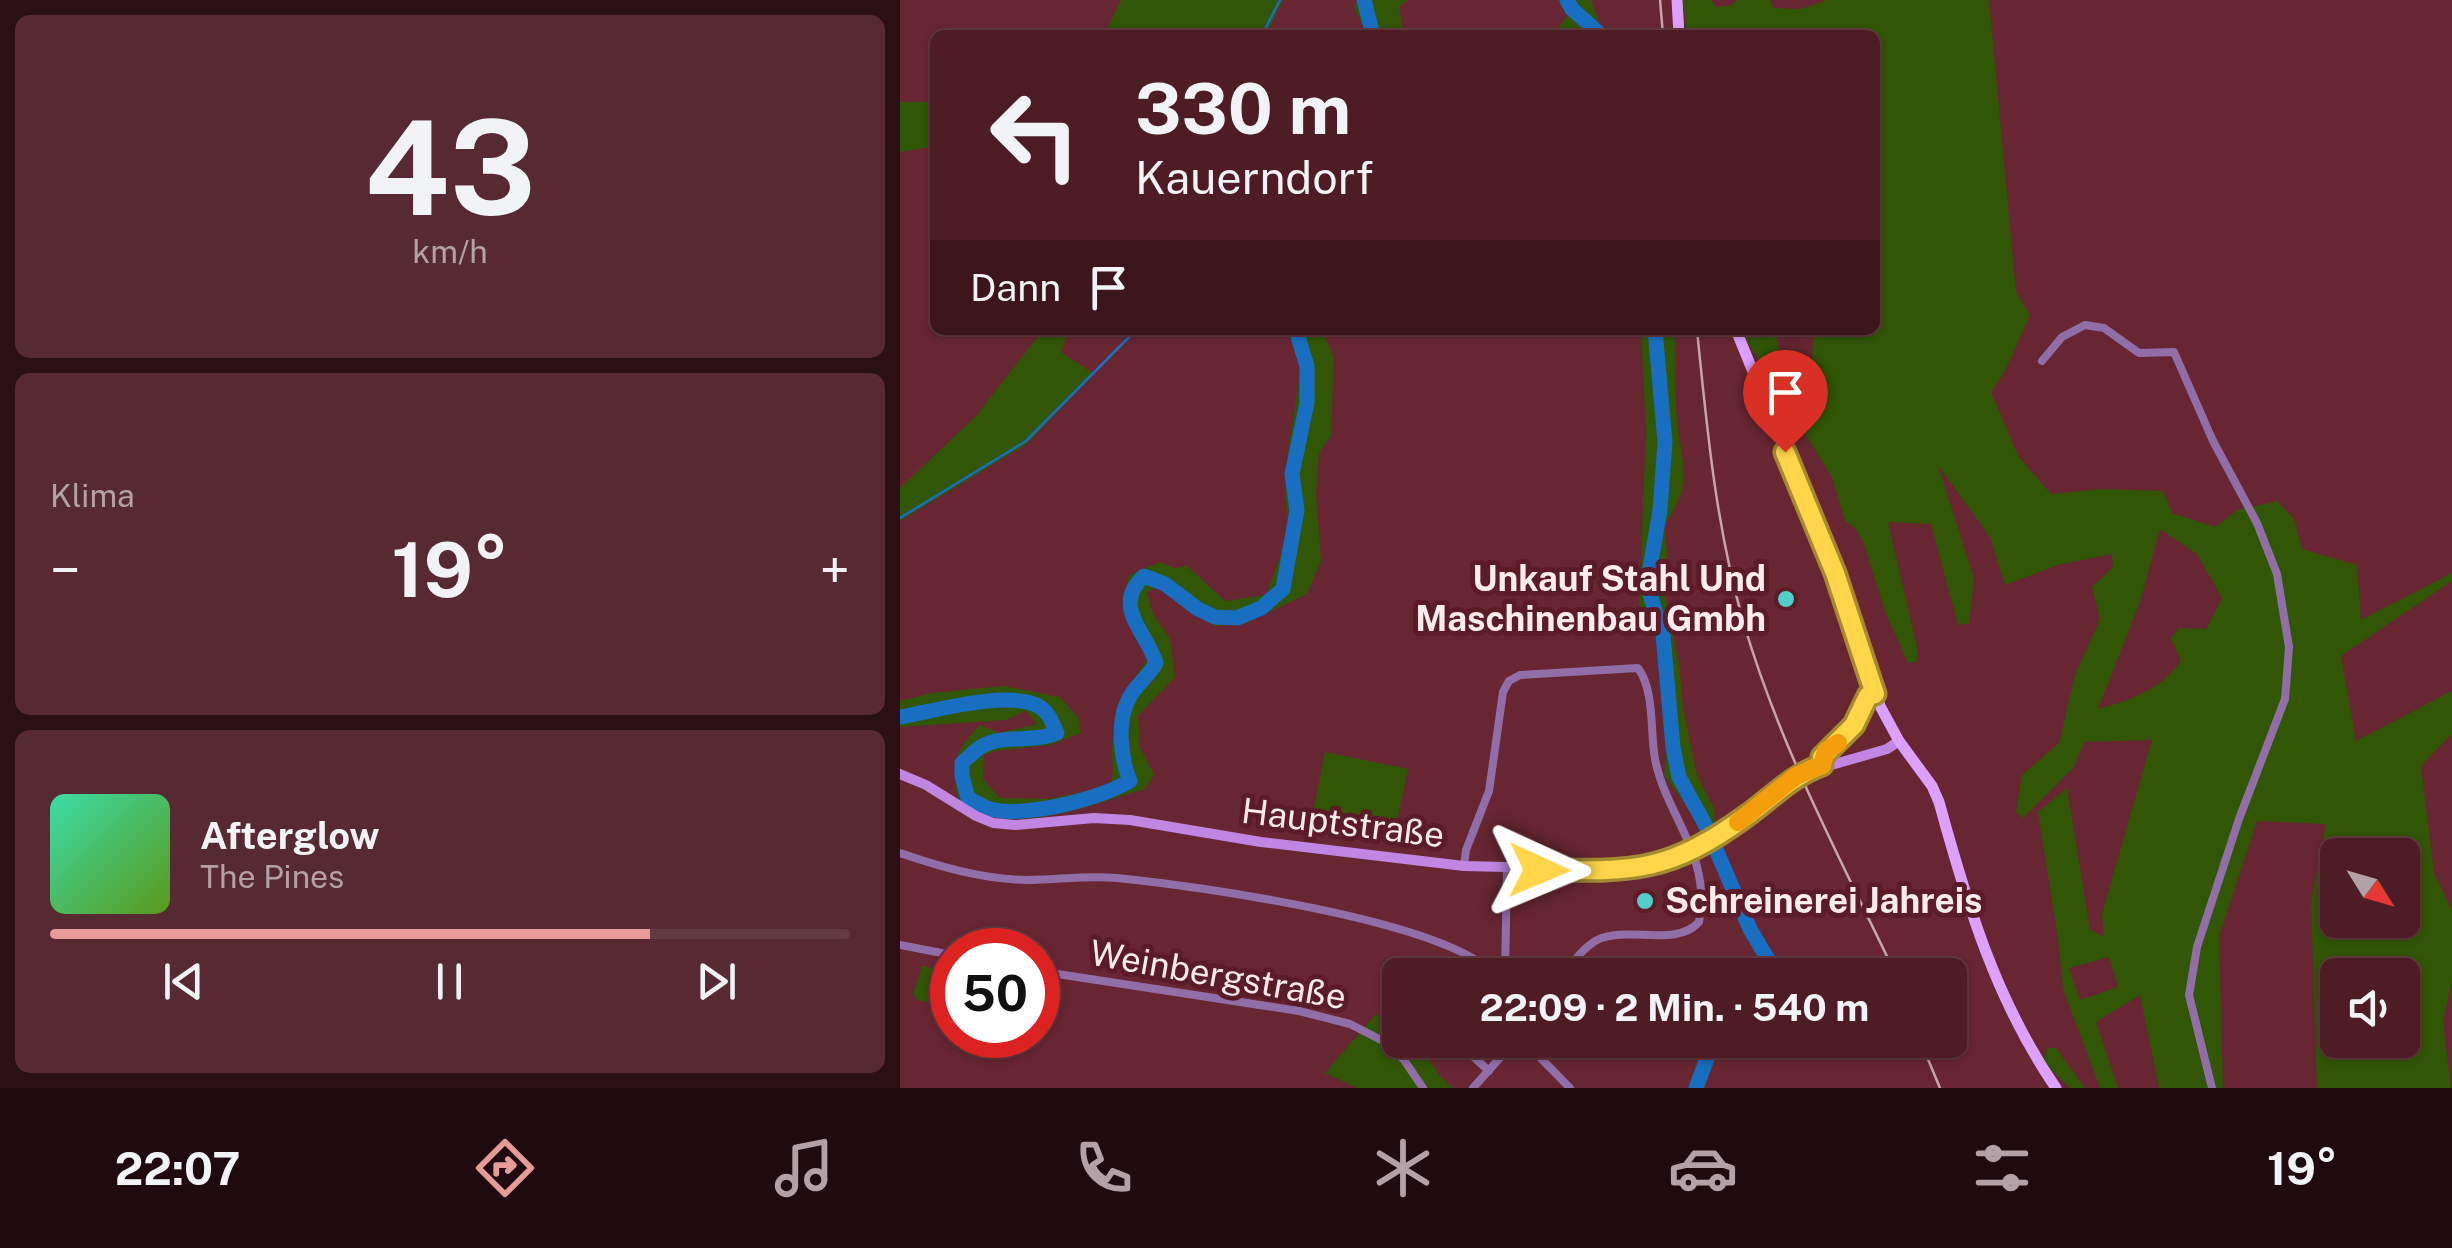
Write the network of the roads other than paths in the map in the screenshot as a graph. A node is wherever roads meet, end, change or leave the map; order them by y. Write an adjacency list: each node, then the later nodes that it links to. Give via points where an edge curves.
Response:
1 (1676, 0): 2 (main road)
2 (1679, 30)
3 (1738, 335): 5 (main road, via 1835,573)
4 (2042, 362): 29 (street, via 2062,337 2085,325 2104,328 2139,353 2174,352 2277,574 2288,648 2284,700 2197,947 2189,996)
5 (1875, 694): 6 (main road); 7 (street, Hauptstraße, via 1826,751)
6 (1899, 741): 7 (main road, Hauptstraße); 28 (main road, via 1932,786 1987,960 2029,1049)
7 (1822, 765): 9 (main road, Hauptstraße, via 1796,776)
8 (900, 774): 11 (main road, Hauptstraße, via 994,823 1130,820)
9 (1697, 848): 11 (street, via 1661,788 1638,668 1520,675 1503,692 1489,790); 12 (main road, Hauptstraße, via 1660,864 1620,870); 19 (street, via 1702,910 1693,929 1610,936)
10 (900, 853): 16 (street, via 946,869 1021,880 1113,877 1365,919)
11 (1464, 866): 12 (main road, Hauptstraße)
12 (1507, 868): 14 (street)
13 (900, 945): 15 (street)
14 (1506, 949): 17 (street); 18 (street)
15 (930, 950)
16 (1471, 958)
17 (1495, 958)
18 (1506, 958)
19 (1576, 958)
20 (1060, 974): 25 (street, Weinbergstraße, via 1350,1024 1383,1041)
21 (1474, 1058): 24 (street)
22 (1501, 1058): 24 (street)
23 (1539, 1058): 27 (street)
24 (1488, 1071): 26 (street)
25 (1424, 1088)
26 (1473, 1088)
27 (1570, 1088)
28 (2056, 1088)
29 (2212, 1088)

